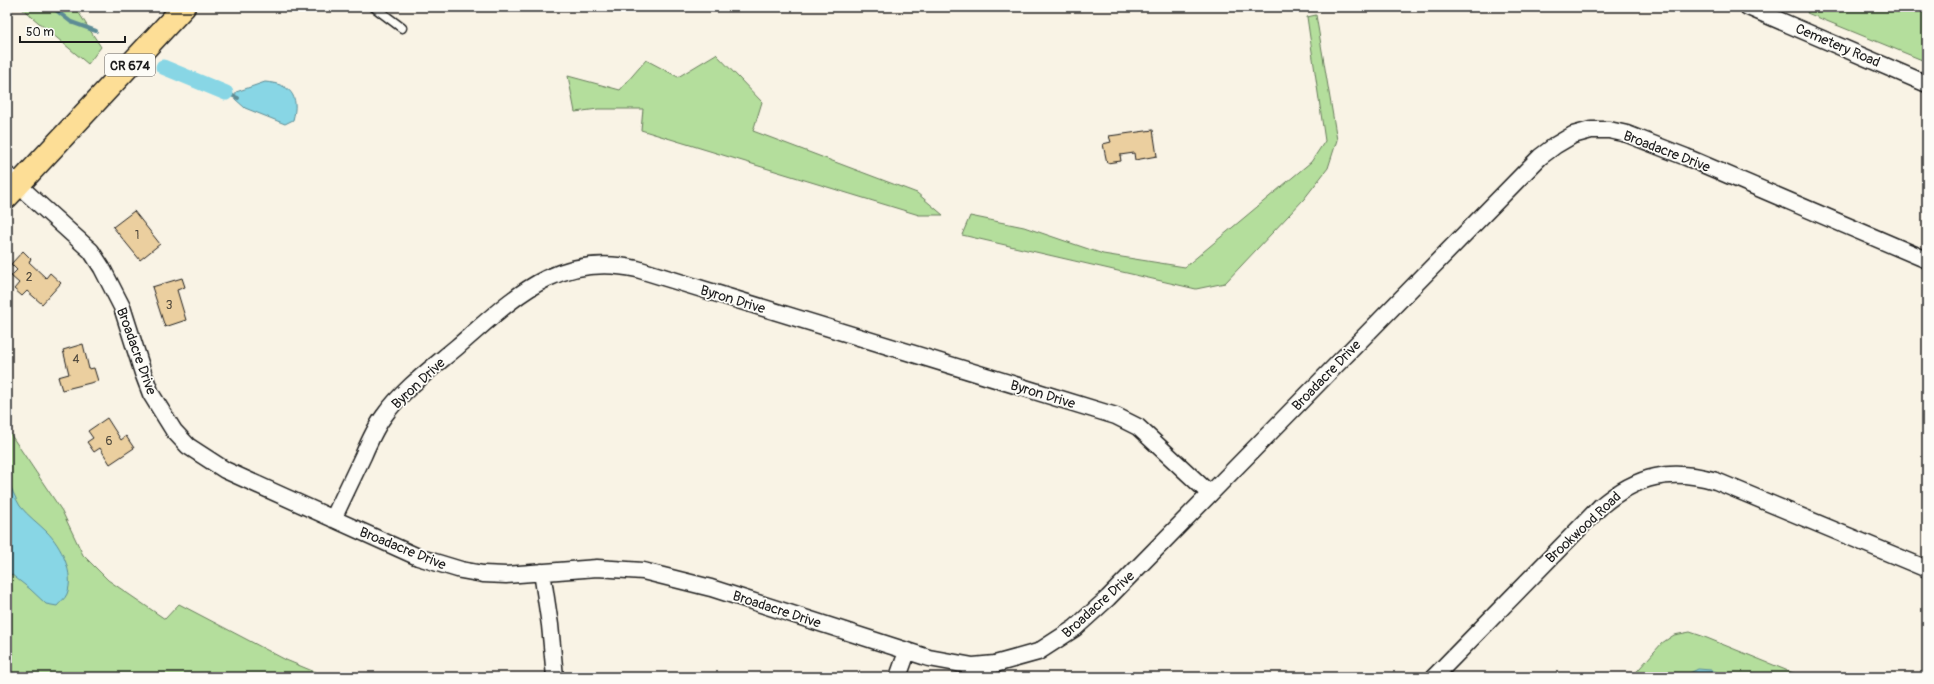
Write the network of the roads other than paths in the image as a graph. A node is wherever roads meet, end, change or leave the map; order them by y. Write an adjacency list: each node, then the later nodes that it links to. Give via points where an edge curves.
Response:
1 (184, 7): 6 (main road, CR 674)
2 (374, 7): 4 (lane)
3 (1748, 7): 5 (street, Cemetery Road)
4 (402, 28)
5 (1927, 84)
6 (11, 185): 9 (street, Broadacre Drive, via 91,251 122,307 151,394 174,431 188,446 225,470)
7 (1927, 260): 8 (street, Broadacre Drive, via 1627,134 1591,130 1572,135 1540,157)
8 (1210, 494): 9 (street, Byron Drive, via 1138,427 1116,416 637,269 620,265 600,265 561,272 524,290 408,389 384,416 374,432); 12 (street, Broadacre Drive, via 1108,598 1075,628 1038,652 996,664 973,666)
9 (333, 519): 11 (street, Broadacre Drive, via 418,556 461,570 506,575)
10 (1927, 570): 15 (street, Brookwood Road, via 1716,480 1683,474 1666,474 1632,484 1601,506)
11 (542, 572): 12 (street, Broadacre Drive, via 597,568 643,571 711,588); 13 (street)
12 (907, 652): 14 (street)
13 (555, 677)
14 (898, 677)
15 (1434, 677)

